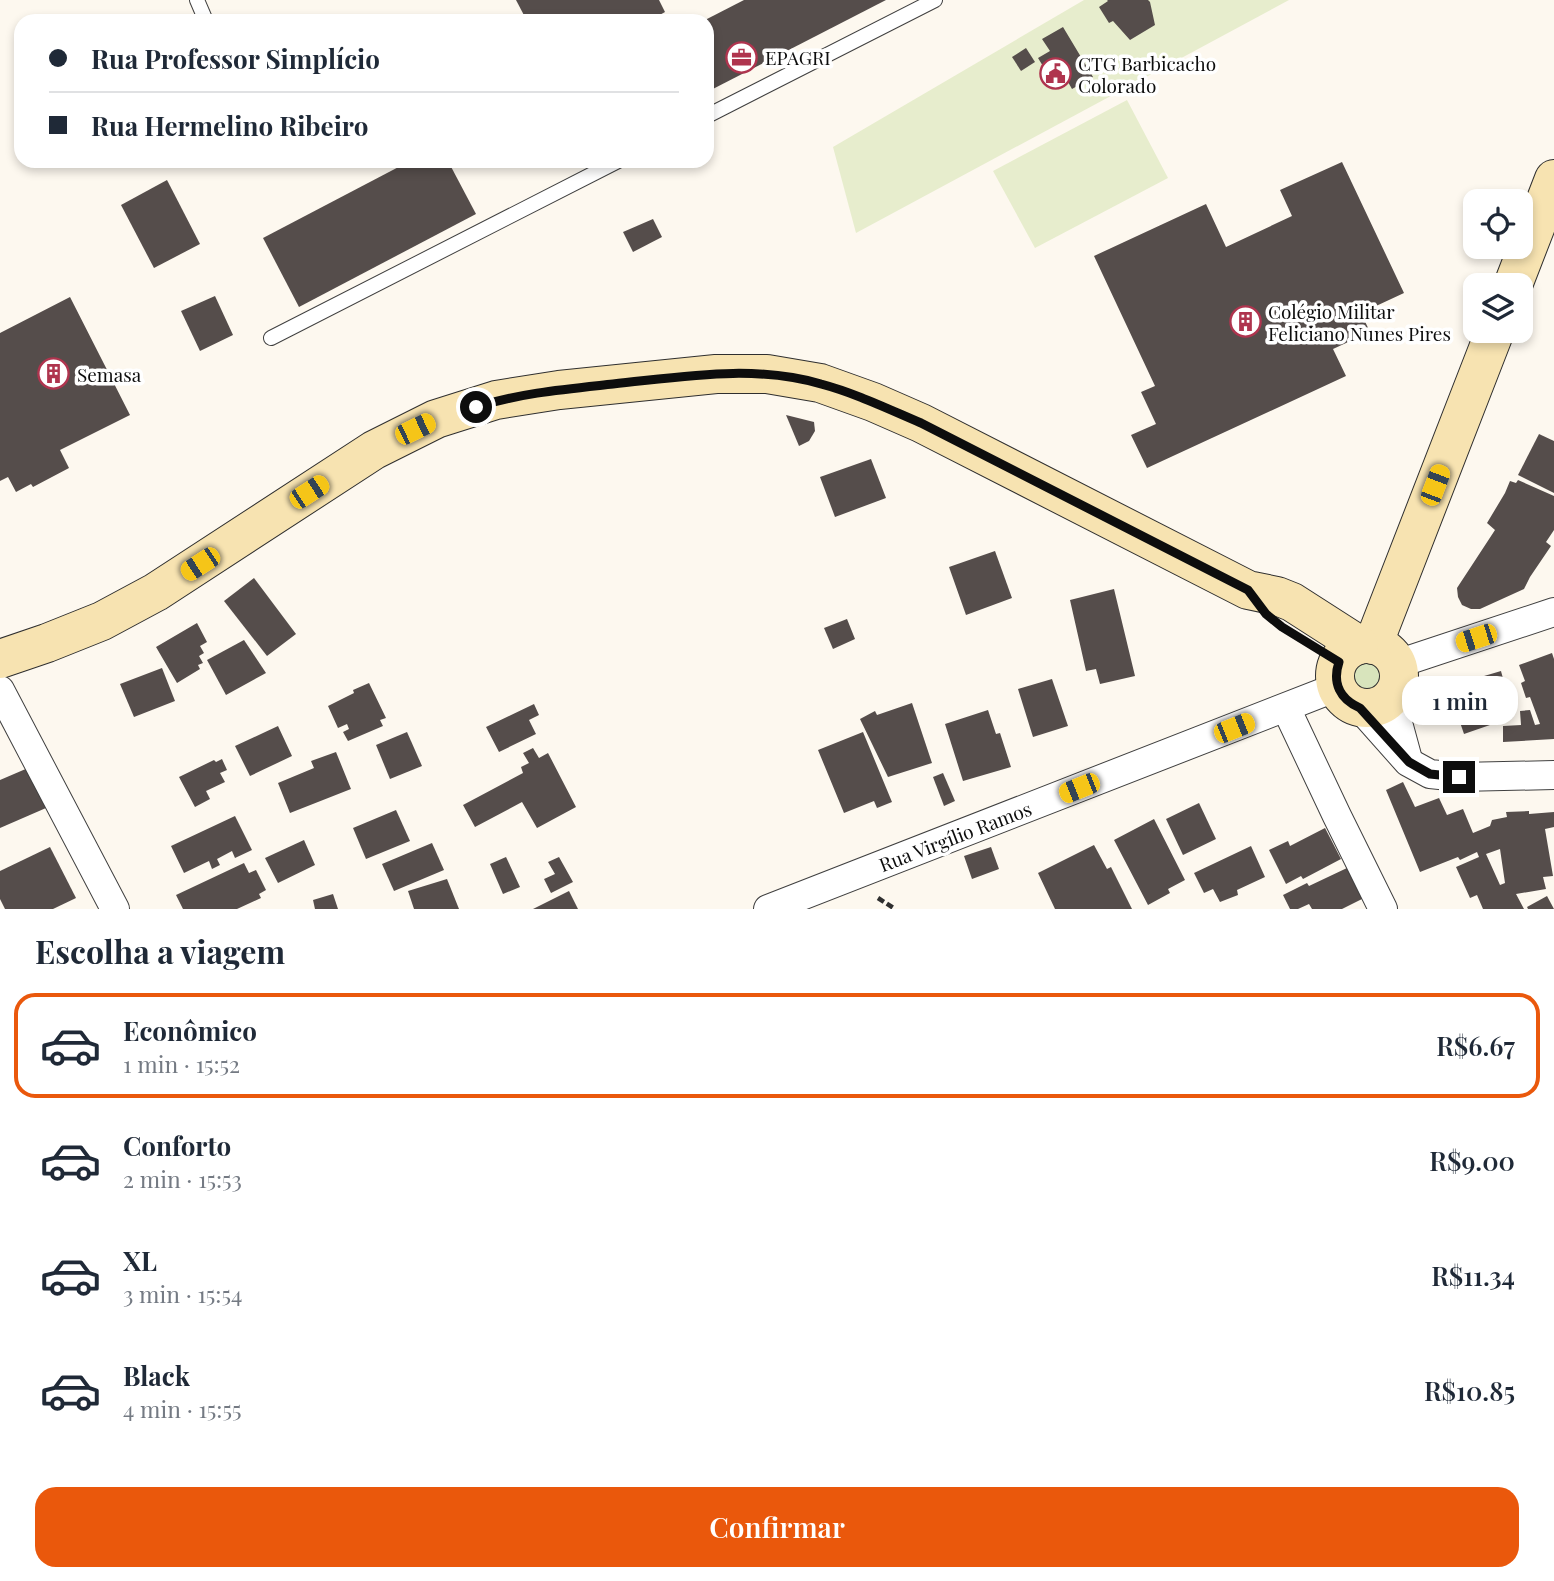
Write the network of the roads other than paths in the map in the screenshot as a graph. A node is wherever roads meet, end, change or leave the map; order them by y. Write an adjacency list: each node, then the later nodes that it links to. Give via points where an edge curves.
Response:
1 (929, 1): 2 (lane)
2 (714, 112)
3 (604, 168): 6 (lane)
4 (1554, 179): 5 (street)
5 (1518, 273)
6 (271, 338)
7 (1490, 343): 10 (street)
8 (1554, 612): 10 (street, Rua Virgílio Ramos)
9 (0, 659): 10 (street, via 102,621 156,592 374,450 436,419 496,400 559,390 716,374 767,374 820,383 921,423 1248,590 1282,627)
10 (1365, 673): 12 (street, Rua Virgílio Ramos); 13 (street, via 1409,762 1430,774)
11 (0, 690): 14 (street)
12 (1286, 708): 15 (street, Rua Virgílio Ramos); 16 (street)
13 (1554, 775)
14 (115, 909)
15 (768, 909)
16 (1383, 909)

